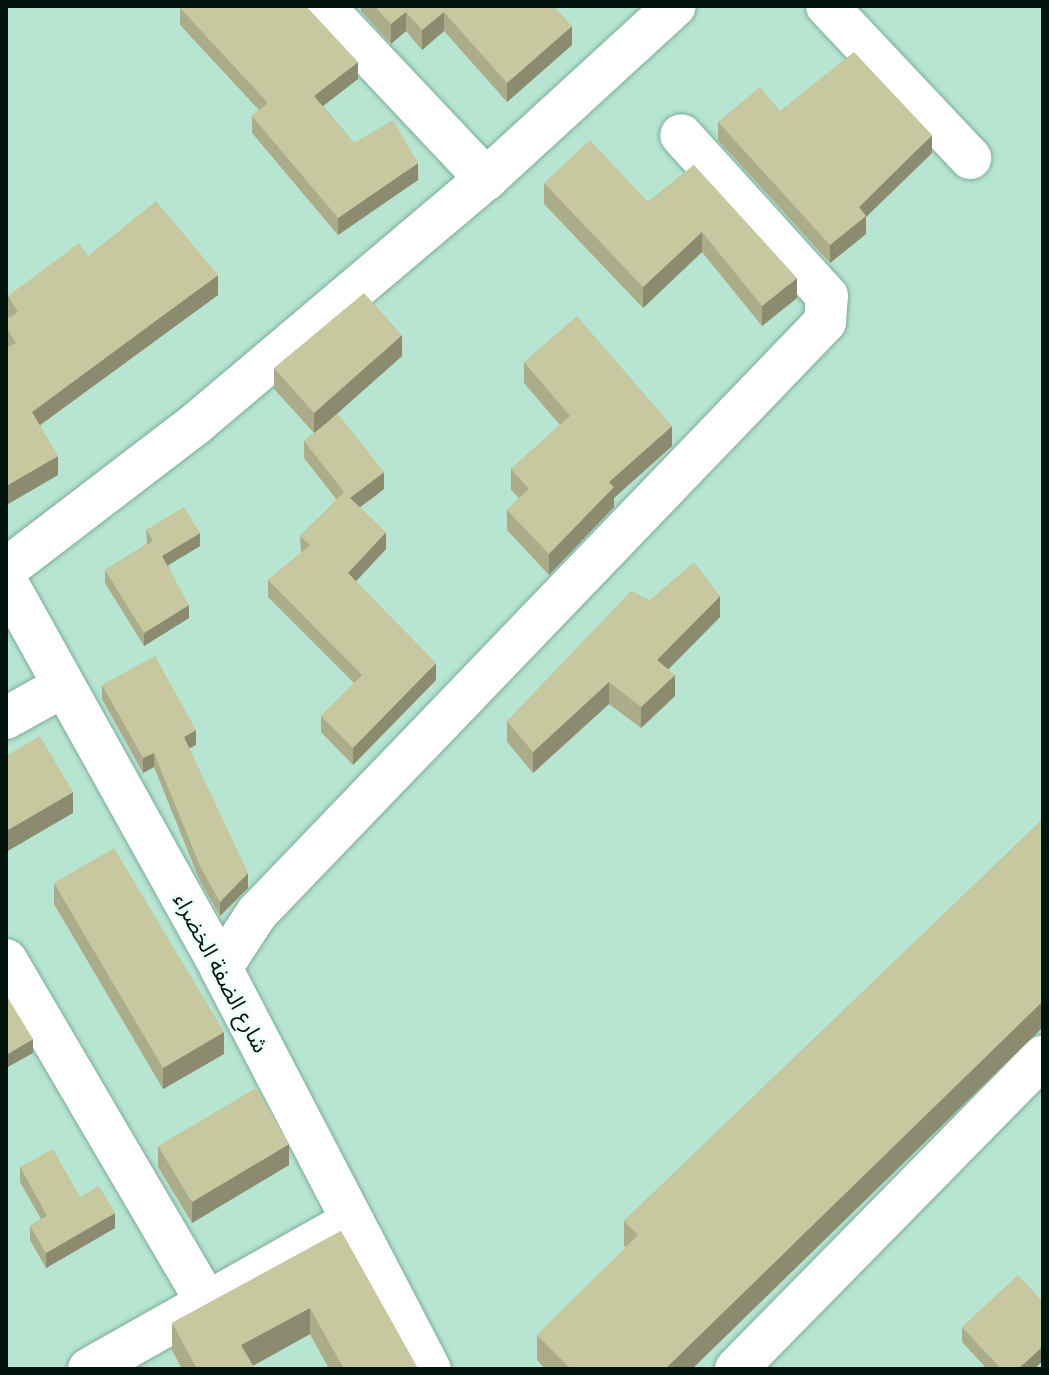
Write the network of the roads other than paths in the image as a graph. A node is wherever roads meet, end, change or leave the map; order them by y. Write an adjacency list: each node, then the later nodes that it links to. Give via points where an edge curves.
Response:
1 (323, 6): 6 (street)
2 (675, 6): 6 (street)
3 (827, 6): 5 (street)
4 (681, 135): 12 (street, via 827,296 825,322 268,901)
5 (970, 158)
6 (486, 179): 7 (street, via 198,422)
7 (6, 569)
8 (6, 581): 9 (street, شارع الضفة الخضراء)
9 (62, 687): 10 (street); 12 (street, شارع الضفة الخضراء)
10 (6, 718)
11 (6, 962): 15 (street)
12 (221, 968): 14 (street, شارع الضفة الخضراء)
13 (1043, 1057): 18 (street)
14 (350, 1222): 15 (street); 17 (street, شارع الضفة الخضراء)
15 (207, 1303): 16 (street)
16 (89, 1369)
17 (430, 1369)
18 (736, 1369)

